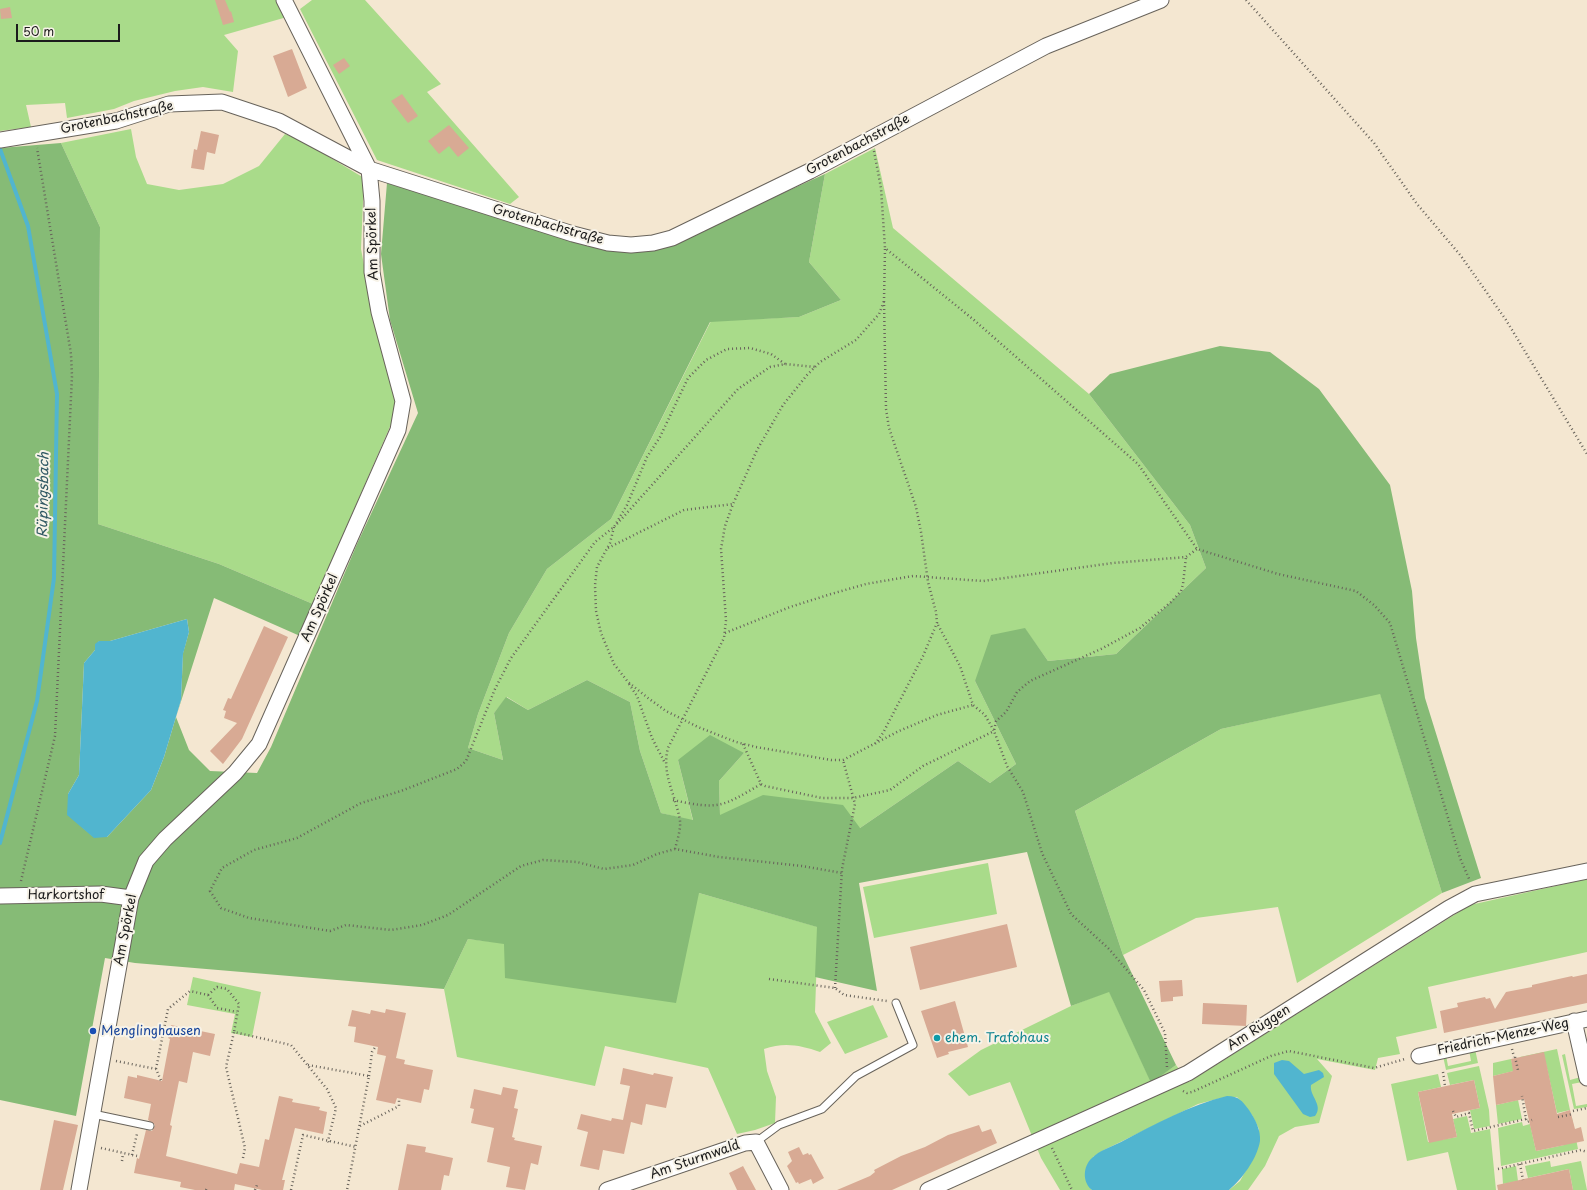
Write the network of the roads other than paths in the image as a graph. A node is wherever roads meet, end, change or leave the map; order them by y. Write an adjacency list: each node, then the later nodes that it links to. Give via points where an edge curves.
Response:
1 (284, 0): 4 (street, Am Spörkel)
2 (1161, 0): 4 (street, Grotenbachstraße, via 1046,46 810,171 700,226 653,243 608,243 573,234)
3 (7, 140): 4 (street, Grotenbachstraße, via 116,121 169,104 222,102 279,121)
4 (369, 169): 7 (street, Am Spörkel, via 372,202 372,272 379,312 403,401 398,430 259,744 235,773 165,839 146,861)
5 (1587, 871): 18 (street, Am Rüggen, via 1475,894 1188,1073)
6 (0, 896): 7 (street, Harkortshof, via 100,894)
7 (131, 898): 12 (street, Am Spörkel)
8 (896, 1003): 14 (lane, via 913,1045 856,1076 822,1109 779,1125)
9 (1581, 1020): 10 (street, Friedrich-Menze-Weg); 11 (street)
10 (1419, 1056)
11 (1587, 1078)
12 (93, 1114): 13 (lane); 15 (street, Am Spörkel)
13 (150, 1126)
14 (756, 1142): 16 (street, Am Sturmwald, via 745,1143); 17 (street, Am Sturmwald)
15 (78, 1190)
16 (607, 1190)
17 (781, 1190)
18 (928, 1190)

